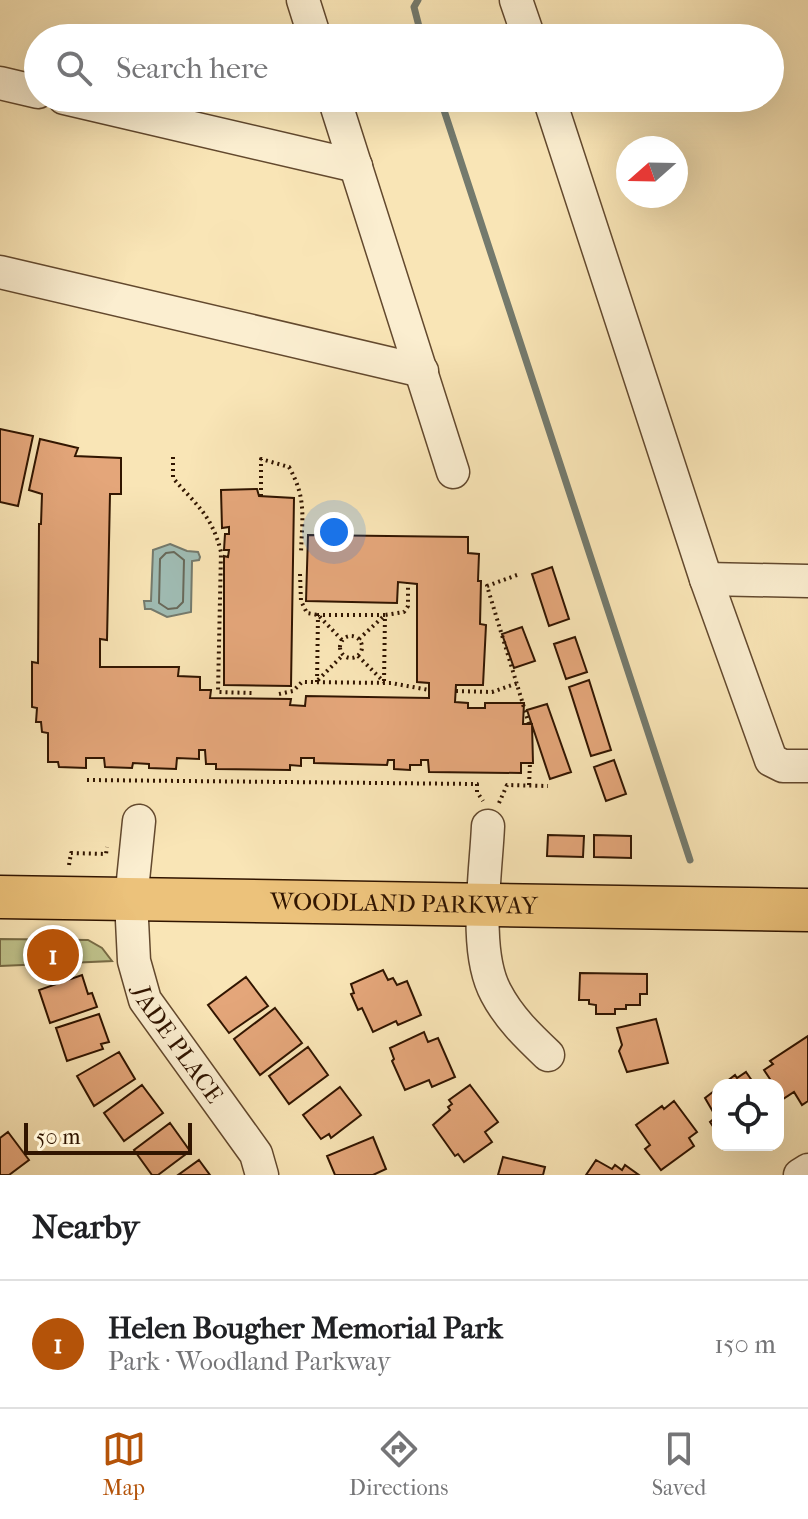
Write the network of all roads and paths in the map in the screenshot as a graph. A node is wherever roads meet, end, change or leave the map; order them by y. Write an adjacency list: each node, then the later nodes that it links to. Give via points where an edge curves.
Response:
1 (303, 0): 3 (street)
2 (516, 0): 4 (street)
3 (311, 24)
4 (524, 24)
5 (0, 83): 6 (street)
6 (24, 89)
7 (124, 112): 10 (street)
8 (339, 112): 10 (street)
9 (554, 112): 19 (street)
10 (356, 166): 12 (street)
11 (0, 272): 12 (street)
12 (422, 371): 14 (street)
13 (173, 457): 33 (path, via 173,478 207,515 221,552 218,692)
14 (453, 472)
15 (261, 496): 16 (path, via 261,459 289,467 301,491)
16 (301, 553)
17 (300, 574): 22 (path, via 302,608)
18 (517, 575): 30 (path, via 487,586)
19 (706, 579): 20 (street); 37 (street, via 771,760 783,766)
20 (808, 581)
21 (408, 583): 23 (path, via 404,612)
22 (318, 615): 23 (path); 25 (path); 28 (path)
23 (385, 615): 24 (path); 29 (path)
24 (359, 639): 25 (path); 27 (path)
25 (342, 640): 26 (path)
26 (343, 655): 27 (path); 28 (path)
27 (358, 656): 29 (path)
28 (317, 682): 29 (path); 34 (path, via 302,682)
29 (384, 682): 31 (path)
30 (518, 683): 32 (path, via 492,692); 35 (path)
31 (429, 690)
32 (456, 691)
33 (252, 693)
34 (279, 694)
35 (529, 724)
36 (530, 763): 39 (path)
37 (808, 766)
38 (87, 780): 39 (path, via 477,784 481,800 489,805 503,798 507,785)
39 (529, 785): 40 (path)
40 (548, 786)
41 (139, 821): 46 (street, JADE PLACE)
42 (488, 826): 47 (street)
43 (108, 842): 44 (path, via 106,854 71,853)
44 (69, 865)
45 (0, 897): 46 (main road, WOODLAND PARKWAY)
46 (131, 900): 47 (main road, WOODLAND PARKWAY); 51 (street, JADE PLACE, via 134,961 145,1000 256,1154)
47 (484, 906): 48 (main road, WOODLAND PARKWAY); 49 (street, via 484,952 494,991 515,1024)
48 (808, 910)
49 (548, 1055)
50 (808, 1170): 52 (street)
51 (262, 1175)
52 (800, 1175)

